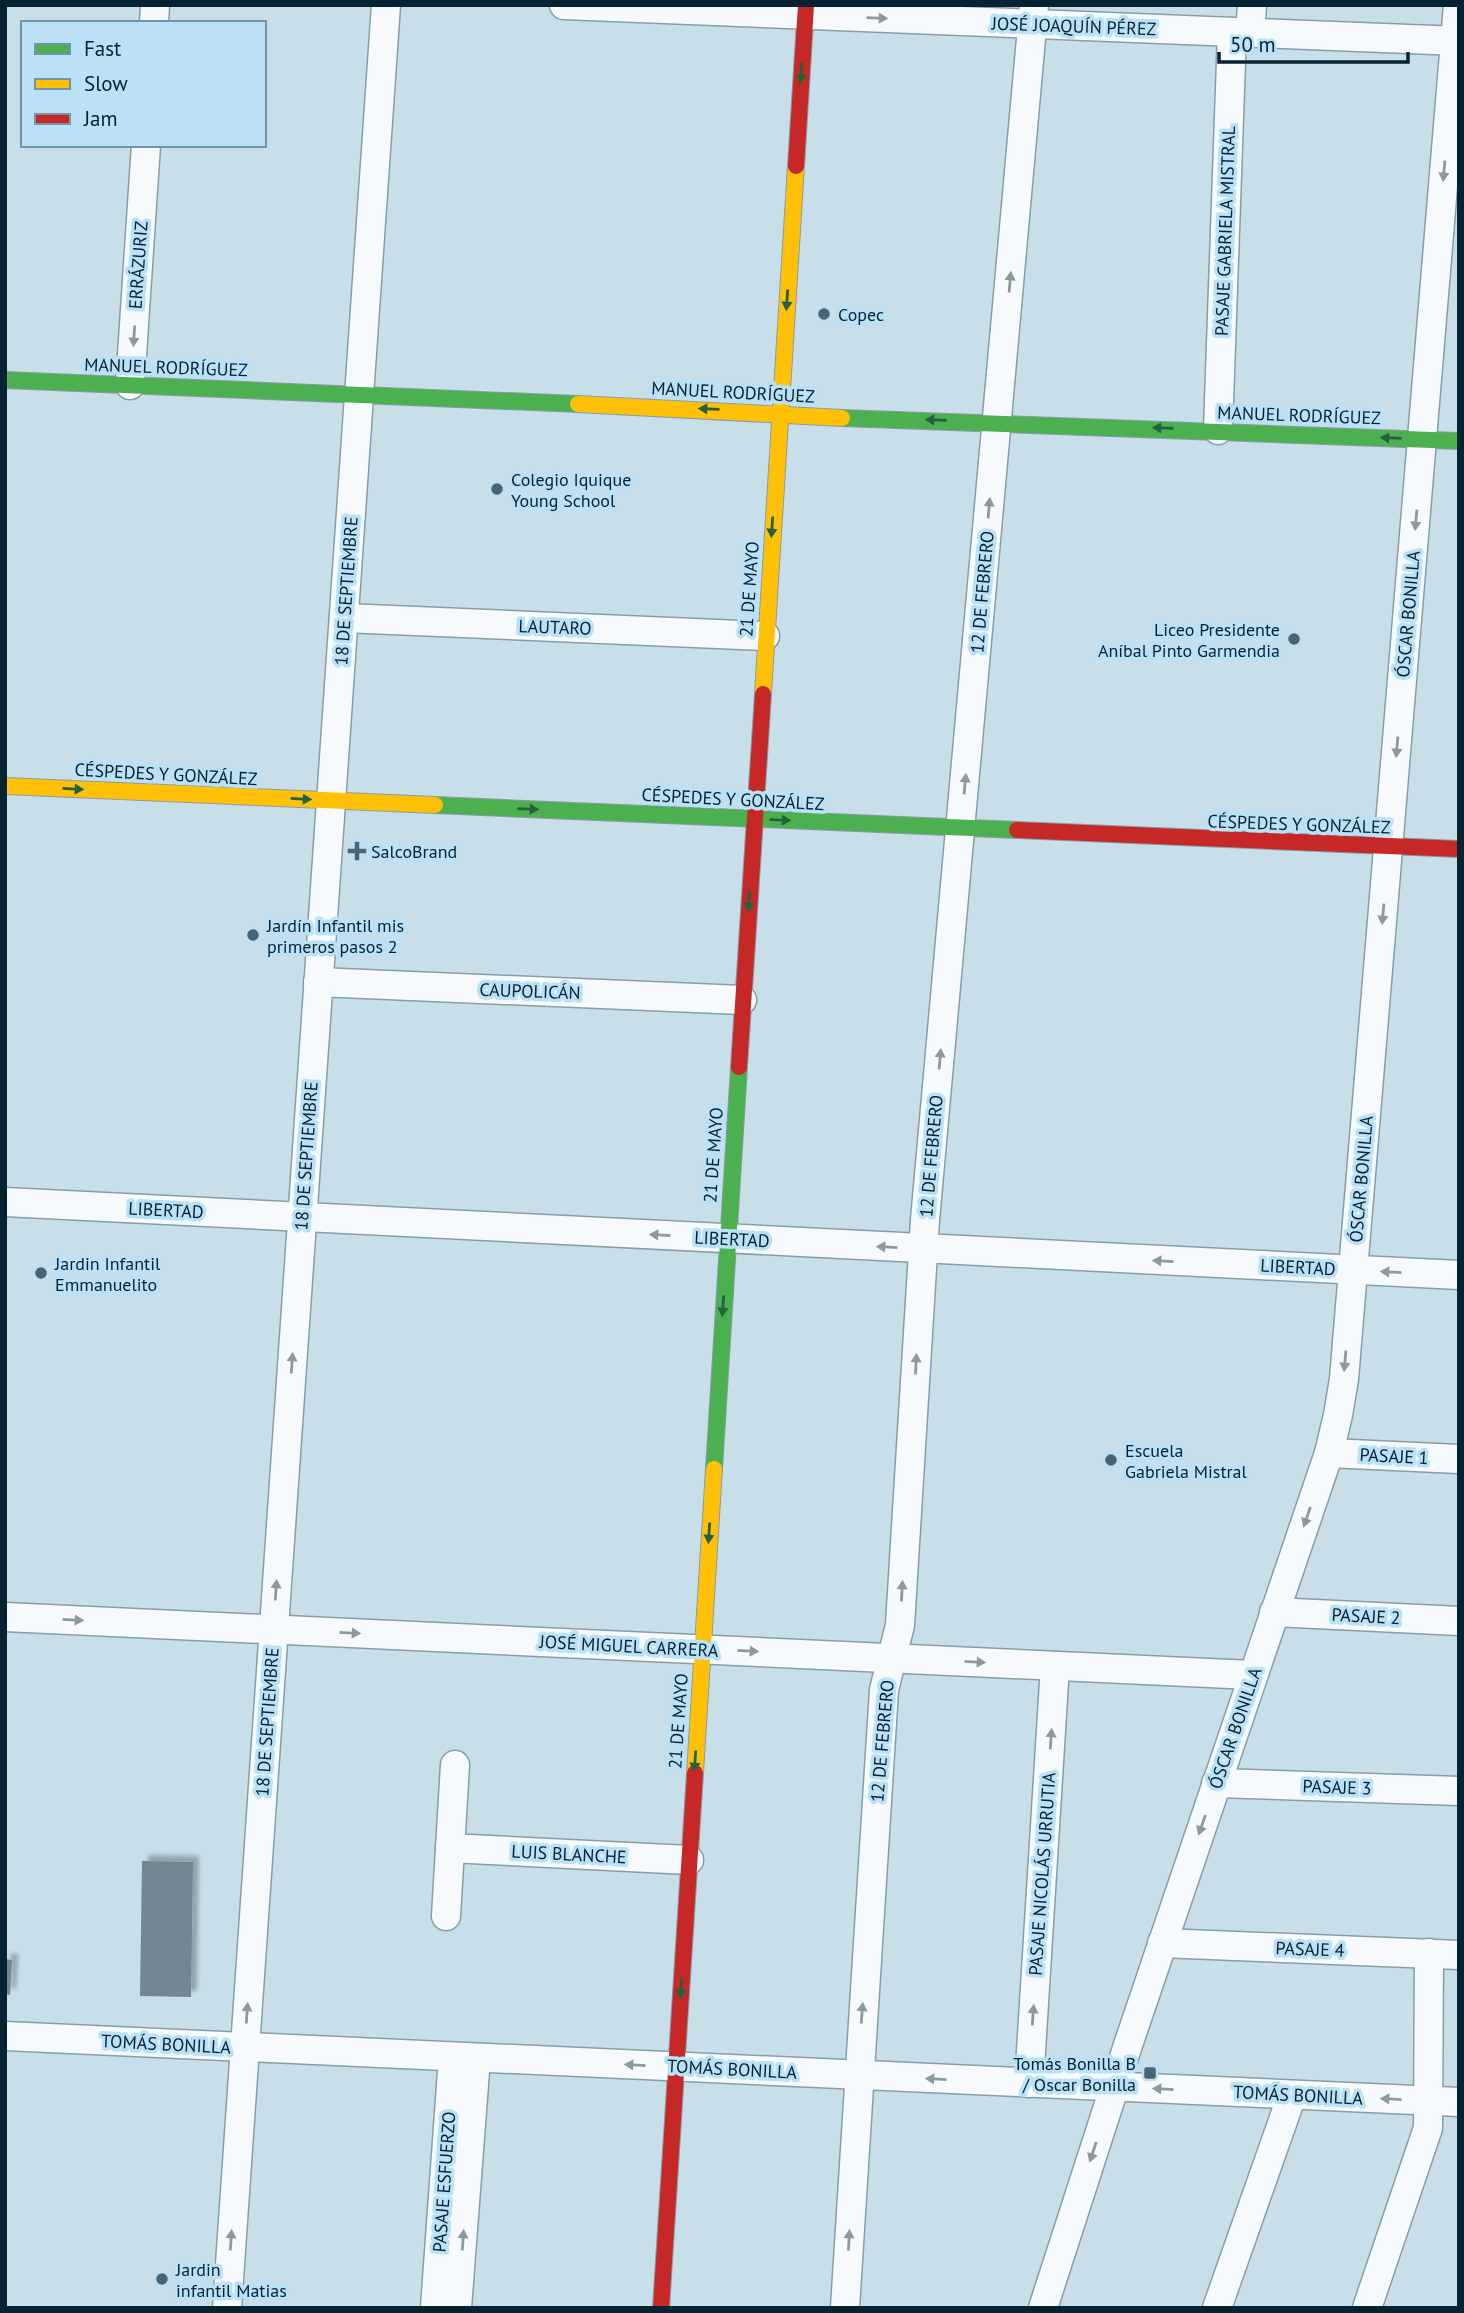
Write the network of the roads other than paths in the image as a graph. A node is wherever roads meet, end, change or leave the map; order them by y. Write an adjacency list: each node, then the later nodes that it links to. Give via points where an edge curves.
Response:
1 (386, 5): 12 (street, 18 DE SEPTIEMBRE)
2 (564, 5): 5 (street, JOSÉ JOAQUÍN PÉREZ)
3 (1252, 5): 7 (street, PASAJE GABRIELA MISTRAL)
4 (1458, 5): 8 (street, ÓSCAR BONILLA)
5 (805, 10): 6 (street, JOSÉ JOAQUÍN PÉREZ, one-way to 6); 13 (street, 21 DE MAYO, one-way to 13)
6 (1034, 15): 7 (street, JOSÉ JOAQUÍN PÉREZ); 14 (street, 12 DE FEBRERO, one-way to 6)
7 (1241, 33): 8 (street, JOSÉ JOAQUÍN PÉREZ); 15 (street, PASAJE GABRIELA MISTRAL)
8 (1457, 41): 16 (street, ÓSCAR BONILLA, one-way to 16)
9 (146, 147): 11 (street, ERRÁZURIZ, one-way to 11)
10 (5, 380): 11 (street, MANUEL RODRÍGUEZ)
11 (130, 385): 12 (street, MANUEL RODRÍGUEZ)
12 (359, 394): 13 (street, MANUEL RODRÍGUEZ, one-way to 12); 18 (street, 18 DE SEPTIEMBRE)
13 (780, 412): 14 (street, MANUEL RODRÍGUEZ, one-way to 13); 19 (street, 21 DE MAYO, one-way to 19)
14 (997, 422): 15 (street, MANUEL RODRÍGUEZ, one-way to 14); 23 (street, 12 DE FEBRERO, one-way to 14)
15 (1218, 430): 16 (street, MANUEL RODRÍGUEZ, one-way to 15)
16 (1422, 439): 17 (street, MANUEL RODRÍGUEZ); 24 (street, ÓSCAR BONILLA, one-way to 24)
17 (1459, 441)
18 (344, 618): 19 (street, LAUTARO); 21 (street, 18 DE SEPTIEMBRE)
19 (765, 636): 22 (street, 21 DE MAYO)
20 (5, 786): 21 (street, CÉSPEDES Y GONZÁLEZ, one-way to 21)
21 (331, 801): 22 (street, CÉSPEDES Y GONZÁLEZ, one-way to 22); 26 (street, 18 DE SEPTIEMBRE)
22 (754, 819): 23 (street, CÉSPEDES Y GONZÁLEZ, one-way to 23); 27 (street, 21 DE MAYO, one-way to 27)
23 (961, 829): 24 (street, CÉSPEDES Y GONZÁLEZ); 31 (street, 12 DE FEBRERO, one-way to 23)
24 (1390, 846): 25 (street, CÉSPEDES Y GONZÁLEZ); 32 (street, ÓSCAR BONILLA, one-way to 32)
25 (1459, 849)
26 (318, 982): 27 (street, CAUPOLICÁN); 29 (street, 18 DE SEPTIEMBRE)
27 (742, 1000): 30 (street, 21 DE MAYO)
28 (5, 1202): 29 (street, LIBERTAD)
29 (302, 1216): 30 (street, LIBERTAD, one-way to 29); 39 (street, 18 DE SEPTIEMBRE, one-way to 29)
30 (727, 1238): 31 (street, LIBERTAD, one-way to 30); 40 (street, 21 DE MAYO, one-way to 40)
31 (923, 1249): 32 (street, LIBERTAD, one-way to 31); 41 (street, 12 DE FEBRERO, one-way to 31, via 900,1625)
32 (1353, 1270): 33 (street, LIBERTAD, one-way to 32); 34 (street, ÓSCAR BONILLA, one-way to 34, via 1343,1379)
33 (1459, 1275)
34 (1329, 1453): 35 (street, PASAJE 1); 36 (street, ÓSCAR BONILLA, one-way to 36)
35 (1459, 1459)
36 (1274, 1612): 38 (street, PASAJE 2); 43 (street, ÓSCAR BONILLA)
37 (5, 1617): 39 (street, JOSÉ MIGUEL CARRERA, one-way to 39)
38 (1459, 1621)
39 (273, 1629): 40 (street, JOSÉ MIGUEL CARRERA, one-way to 40); 54 (street, 18 DE SEPTIEMBRE, one-way to 39)
40 (702, 1649): 41 (street, JOSÉ MIGUEL CARRERA, one-way to 41); 48 (street, 21 DE MAYO, one-way to 48)
41 (892, 1658): 42 (street, JOSÉ MIGUEL CARRERA, one-way to 42); 57 (street, 12 DE FEBRERO, one-way to 41, via 883,1701)
42 (1055, 1666): 43 (street, JOSÉ MIGUEL CARRERA); 58 (street, PASAJE NICOLÁS URRUTIA, one-way to 42)
43 (1252, 1675): 45 (street, ÓSCAR BONILLA)
44 (455, 1765): 47 (street)
45 (1216, 1783): 46 (street, PASAJE 3); 50 (street, ÓSCAR BONILLA, one-way to 50)
46 (1459, 1791)
47 (450, 1848): 48 (street, LUIS BLANCHE); 49 (street)
48 (689, 1860): 56 (street, 21 DE MAYO, one-way to 56)
49 (446, 1916)
50 (1162, 1942): 51 (street, PASAJE 4); 59 (street, ÓSCAR BONILLA)
51 (1429, 1954): 52 (street, PASAJE 4); 61 (street)
52 (1459, 1955)
53 (5, 2036): 54 (street, TOMÁS BONILLA)
54 (244, 2048): 55 (street, TOMÁS BONILLA); 63 (street, 18 DE SEPTIEMBRE, one-way to 54)
55 (465, 2057): 56 (street, TOMÁS BONILLA, one-way to 55); 64 (street, PASAJE ESFUERZO); 65 (street, PASAJE ESFUERZO, one-way to 55)
56 (676, 2067): 57 (street, TOMÁS BONILLA); 66 (street, 21 DE MAYO)
57 (859, 2075): 58 (street, TOMÁS BONILLA, one-way to 57); 67 (street, 12 DE FEBRERO, one-way to 57)
58 (1029, 2083): 59 (street, TOMÁS BONILLA)
59 (1114, 2087): 60 (street, TOMÁS BONILLA, one-way to 59); 68 (street, ÓSCAR BONILLA, one-way to 68)
60 (1292, 2095): 61 (street, TOMÁS BONILLA, one-way to 60); 69 (street)
61 (1430, 2101): 62 (street, TOMÁS BONILLA); 70 (street, via 1426,2136)
62 (1459, 2102)
63 (227, 2308)
64 (435, 2308)
65 (457, 2308)
66 (661, 2308)
67 (845, 2308)
68 (1043, 2308)
69 (1217, 2308)
70 (1367, 2308)

